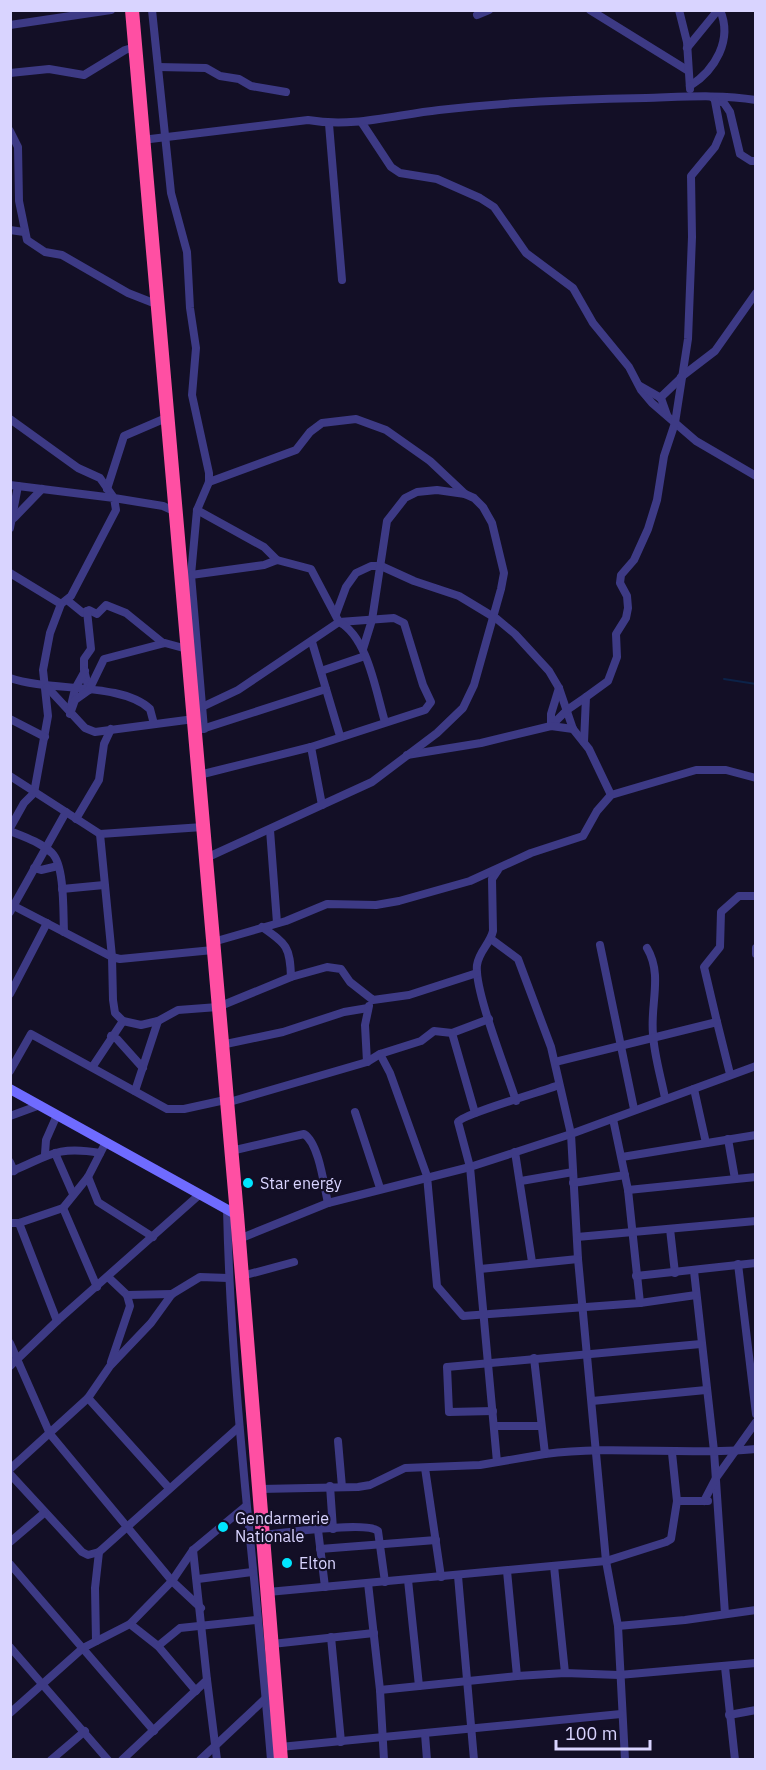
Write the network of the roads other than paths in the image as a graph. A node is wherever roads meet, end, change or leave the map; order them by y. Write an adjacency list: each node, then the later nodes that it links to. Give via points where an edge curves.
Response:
1 (111, 10): 9 (street)
2 (132, 10): 10 (highway)
3 (152, 10): 12 (street)
4 (489, 10): 8 (street)
5 (590, 10): 13 (street)
6 (679, 10): 11 (street)
7 (719, 10): 11 (street); 15 (street, via 725,29 720,52 707,74)
8 (477, 15)
9 (10, 25)
10 (135, 47): 14 (street, via 84,75 49,69); 24 (highway)
11 (687, 48): 13 (street)
12 (158, 67): 16 (street, via 206,68 251,86); 23 (street)
13 (687, 70): 15 (street)
14 (10, 73)
15 (690, 86): 17 (street)
16 (286, 92)
17 (691, 97): 18 (street); 20 (street, via 579,99 438,110)
18 (714, 99): 19 (street); 25 (street, via 724,103 730,112 740,154); 31 (street, via 721,133 715,147 691,176 691,283)
19 (756, 100)
20 (362, 123): 21 (street); 32 (street, via 391,167 400,173 437,179 494,207 526,253 573,288)
21 (329, 124): 23 (street, via 308,120); 28 (street)
22 (10, 131): 27 (street, via 18,147)
23 (165, 136): 24 (street); 39 (street, via 173,207 187,252 196,348 192,395)
24 (142, 140): 30 (highway)
25 (756, 161)
26 (10, 230): 27 (street)
27 (24, 232): 30 (street, via 35,246 62,255 128,293)
28 (342, 280)
29 (756, 293): 31 (street, via 715,351)
30 (156, 304): 35 (highway)
31 (681, 378): 33 (street); 37 (street)
32 (639, 386): 33 (street); 34 (street)
33 (660, 398): 34 (street)
34 (667, 416): 37 (street)
35 (166, 418): 42 (street, via 124,436); 46 (highway)
36 (10, 419): 42 (street, via 69,462 100,478)
37 (675, 423): 38 (street, via 696,441); 70 (street, via 648,530 634,560 621,575 628,608 616,634 617,657 608,681)
38 (756, 476)
39 (209, 482): 43 (street, via 296,450 322,423 356,419 386,430 430,461); 45 (street)
40 (14, 485): 41 (street); 47 (street)
41 (42, 489): 44 (street); 47 (street)
42 (107, 489): 44 (street)
43 (465, 494): 50 (street, via 437,490 405,498 387,522); 55 (street, via 483,507 499,550 504,573)
44 (114, 498): 46 (street); 53 (street, via 116,510)
45 (196, 510): 49 (street, via 264,547); 52 (street)
46 (174, 511): 60 (highway)
47 (14, 518): 48 (street)
48 (10, 528)
49 (277, 560): 52 (street); 56 (street, via 311,569)
50 (381, 566): 55 (street, via 414,582 459,596); 56 (street, via 356,573 346,587); 57 (street)
51 (10, 573): 53 (street)
52 (190, 575): 71 (street)
53 (64, 602): 54 (street); 65 (street, via 50,633 43,670)
54 (87, 611): 59 (street, via 97,614 106,605 126,613); 63 (street, via 91,649 84,659)
55 (493, 616): 66 (street, via 549,671); 85 (street, via 474,685 462,708)
56 (338, 618): 57 (street); 58 (street); 61 (street)
57 (372, 620): 61 (street); 75 (street, via 394,618 404,623 431,702 425,710)
58 (312, 642): 62 (street); 71 (street, via 238,690)
59 (163, 644): 60 (street); 69 (street, via 104,659)
60 (187, 649): 78 (highway)
61 (364, 652): 62 (street); 75 (street)
62 (321, 671): 68 (street)
63 (85, 672): 67 (street); 69 (street)
64 (10, 678): 65 (street)
65 (46, 686): 67 (street); 73 (street); 82 (street)
66 (559, 688): 72 (street); 77 (street)
67 (75, 689): 69 (street); 73 (street)
68 (326, 689): 78 (street); 81 (street)
69 (89, 690): 73 (street, via 75,700); 76 (street, via 142,702 150,709)
70 (586, 697): 72 (street); 83 (street)
71 (202, 707): 78 (street)
72 (567, 710): 77 (street); 80 (street)
73 (71, 713): 79 (street, via 94,732)
74 (10, 719): 82 (street)
75 (385, 722): 81 (street)
76 (154, 724): 78 (street); 79 (street)
77 (551, 726): 80 (street); 85 (street)
78 (197, 727): 86 (highway)
79 (111, 729): 93 (street, via 104,744 99,780)
80 (573, 729): 83 (street)
81 (340, 736): 84 (street)
82 (45, 737): 89 (street)
83 (584, 742): 90 (street)
84 (311, 747): 86 (street); 91 (street)
85 (405, 756): 91 (street, via 372,782)
86 (199, 775): 95 (highway)
87 (10, 776): 89 (street)
88 (756, 778): 90 (street, via 726,770 696,770)
89 (34, 793): 92 (street); 94 (street)
90 (611, 795): 102 (street, via 583,836 531,853)
91 (322, 805): 96 (street)
92 (66, 812): 93 (street); 98 (street)
93 (76, 819): 97 (street)
94 (11, 825): 98 (street)
95 (203, 826): 97 (street); 99 (highway)
96 (270, 830): 99 (street); 108 (street)
97 (100, 834): 103 (street)
98 (45, 848): 100 (street); 101 (street)
99 (206, 858): 113 (highway)
100 (58, 866): 101 (street); 104 (street)
101 (34, 868): 106 (street)
102 (499, 869): 108 (street, via 399,901 376,905 327,904); 111 (street, via 492,879)
103 (104, 885): 104 (street); 115 (street)
104 (62, 889): 110 (street)
105 (756, 896): 125 (street, via 739,896 721,912 720,947 704,967)
106 (12, 907): 107 (street)
107 (48, 923): 110 (street); 118 (street)
108 (277, 923): 109 (street)
109 (262, 927): 113 (street); 117 (street, via 290,951)
110 (64, 932): 115 (street)
111 (491, 939): 116 (street, via 481,952); 133 (street, via 518,959)
112 (600, 945): 129 (street)
113 (213, 946): 115 (street); 120 (highway)
114 (647, 948): 128 (street, via 657,973 652,996)
115 (112, 957): 123 (street, via 115,1013)
116 (477, 973): 119 (street, via 409,994); 122 (street)
117 (291, 977): 119 (street, via 336,967); 120 (street)
118 (10, 994)
119 (373, 1000): 121 (street)
120 (218, 1007): 124 (street, via 178,1010); 130 (highway)
121 (368, 1008): 130 (street); 132 (street)
122 (489, 1019): 126 (street); 144 (street)
123 (123, 1021): 124 (street, via 141,1025); 127 (street)
124 (158, 1021): 136 (street)
125 (717, 1022): 128 (street); 138 (street)
126 (452, 1033): 131 (street, via 434,1031 421,1041); 149 (street)
127 (111, 1036): 134 (street); 136 (street)
128 (653, 1038): 129 (street); 143 (street)
129 (622, 1044): 133 (street); 147 (street)
130 (221, 1045): 145 (highway)
131 (380, 1054): 132 (street); 169 (street)
132 (367, 1062): 145 (street)
133 (555, 1062): 139 (street)
134 (93, 1066): 137 (street, via 31,1034); 142 (street)
135 (756, 1066): 138 (street)
136 (143, 1068): 142 (street)
137 (10, 1071)
138 (730, 1074): 141 (street)
139 (559, 1085): 144 (street); 153 (street)
140 (10, 1089): 146 (street)
141 (694, 1089): 143 (street); 157 (street)
142 (135, 1090): 145 (street, via 172,1110)
143 (665, 1098): 147 (street)
144 (516, 1101): 149 (street)
145 (226, 1102): 158 (highway)
146 (40, 1105): 150 (street); 151 (street)
147 (634, 1109): 152 (street)
148 (355, 1112): 175 (street)
149 (475, 1113): 165 (street, via 458,1122)
150 (57, 1115): 156 (street); 162 (street, via 46,1140)
151 (10, 1116)
152 (613, 1119): 153 (street); 163 (street)
153 (571, 1134): 159 (street); 167 (street)
154 (756, 1135): 155 (street)
155 (728, 1139): 157 (street); 172 (street)
156 (106, 1142): 161 (street); 178 (street)
157 (706, 1143): 163 (street)
158 (231, 1151): 179 (street, via 304,1134 316,1150); 181 (highway)
159 (515, 1152): 165 (street); 173 (street)
160 (54, 1153): 161 (street); 162 (street); 177 (street)
161 (100, 1153): 170 (street)
162 (45, 1154): 166 (street)
163 (622, 1157): 168 (street)
164 (10, 1162): 166 (street)
165 (470, 1167): 169 (street); 194 (street)
166 (12, 1171)
167 (573, 1172): 173 (street); 174 (street)
168 (625, 1174): 174 (street); 176 (street)
169 (427, 1176): 175 (street); 206 (street, via 437,1286 463,1316)
170 (88, 1177): 177 (street); 186 (street, via 98,1202)
171 (756, 1177): 172 (street)
172 (735, 1179): 176 (street)
173 (521, 1181): 191 (street)
174 (573, 1183): 187 (street)
175 (380, 1188): 179 (street)
176 (627, 1190): 185 (street)
177 (73, 1194): 180 (street)
178 (199, 1195): 181 (street); 186 (street)
179 (328, 1203): 188 (street)
180 (63, 1208): 183 (street); 200 (street)
181 (232, 1212): 188 (highway); 199 (street)
182 (756, 1221): 184 (street)
183 (15, 1223): 207 (street)
184 (670, 1229): 185 (street); 196 (street)
185 (632, 1233): 187 (street); 197 (street)
186 (153, 1237): 198 (street)
187 (577, 1237): 189 (street)
188 (239, 1239): 199 (highway)
189 (578, 1259): 191 (street); 205 (street)
190 (294, 1262): 199 (street)
191 (532, 1262): 194 (street)
192 (756, 1263): 193 (street)
193 (738, 1264): 195 (street); 220 (street)
194 (480, 1269): 206 (street)
195 (694, 1271): 196 (street); 203 (street)
196 (675, 1273): 197 (street)
197 (636, 1276): 204 (street)
198 (108, 1277): 200 (street); 202 (street)
199 (235, 1277): 201 (street, via 200,1277); 222 (street); 241 (highway)
200 (97, 1287): 207 (street)
201 (172, 1294): 202 (street); 215 (street, via 151,1323)
202 (127, 1295): 215 (street, via 130,1306)
203 (696, 1295): 204 (street); 209 (street)
204 (640, 1303): 205 (street)
205 (583, 1306): 206 (street); 210 (street)
206 (484, 1315): 213 (street)
207 (57, 1321): 211 (street)
208 (10, 1343): 211 (street)
209 (700, 1344): 210 (street); 216 (street)
210 (587, 1353): 212 (street); 218 (street)
211 (17, 1358): 214 (street); 225 (street)
212 (534, 1358): 213 (street); 224 (street)
213 (489, 1361): 219 (street); 219 (street, via 447,1367 447,1408 455,1413)
214 (10, 1366)
215 (110, 1366): 217 (street)
216 (706, 1390): 218 (street); 229 (street)
217 (88, 1398): 225 (street); 240 (street)
218 (591, 1401): 227 (street)
219 (493, 1411): 223 (street)
220 (756, 1414)
221 (756, 1422): 230 (street)
222 (238, 1426): 240 (street); 245 (street)
223 (495, 1426): 224 (street); 233 (street)
224 (540, 1426): 232 (street)
225 (50, 1434): 235 (street); 247 (street)
226 (338, 1441): 239 (street)
227 (596, 1449): 231 (street); 232 (street); 257 (street)
228 (756, 1449): 230 (street)
229 (714, 1451): 230 (street); 231 (street); 237 (street)
230 (736, 1451): 237 (street)
231 (672, 1453): 242 (street)
232 (545, 1454): 233 (street)
233 (497, 1462): 234 (street)
234 (425, 1468): 239 (street, via 405,1468 370,1485); 251 (street)
235 (10, 1469)
236 (10, 1474): 246 (street)
237 (716, 1479): 243 (street); 244 (street)
238 (330, 1486): 239 (street); 241 (street); 248 (street)
239 (342, 1486)
240 (169, 1488): 247 (street)
241 (260, 1489): 250 (highway)
242 (677, 1501): 243 (street); 257 (street, via 671,1539)
243 (704, 1501): 244 (street)
244 (717, 1501): 273 (street)
245 (246, 1506): 255 (street); 261 (street)
246 (44, 1513): 252 (street); 256 (street, via 82,1552)
247 (128, 1526): 256 (street); 266 (street)
248 (333, 1529): 249 (street); 253 (street, via 374,1528)
249 (318, 1530): 250 (street); 254 (street)
250 (263, 1535): 270 (highway)
251 (435, 1540): 253 (street); 263 (street)
252 (10, 1542)
253 (380, 1542): 254 (street); 267 (street)
254 (320, 1549): 269 (street)
255 (193, 1550): 264 (street); 266 (street)
256 (99, 1552): 280 (street)
257 (606, 1561): 259 (street); 277 (street)
258 (10, 1564): 284 (street)
259 (554, 1566): 260 (street); 287 (street)
260 (507, 1571): 262 (street); 289 (street)
261 (252, 1572): 264 (street); 274 (street)
262 (458, 1576): 263 (street); 291 (street)
263 (441, 1577): 265 (street)
264 (198, 1579): 271 (street)
265 (408, 1580): 267 (street); 293 (street)
266 (172, 1581): 271 (street); 275 (street)
267 (385, 1582): 268 (street)
268 (368, 1583): 269 (street); 278 (street)
269 (325, 1587): 270 (street)
270 (268, 1592): 281 (highway)
271 (201, 1608): 276 (street)
272 (756, 1610): 273 (street)
273 (725, 1614): 277 (street)
274 (256, 1620): 276 (street); 297 (street)
275 (130, 1624): 280 (street); 282 (street)
276 (202, 1624): 282 (street, via 180,1628); 290 (street)
277 (618, 1626): 288 (street)
278 (374, 1633): 279 (street); 295 (street)
279 (331, 1637): 281 (street); 307 (street)
280 (96, 1641): 284 (street)
281 (272, 1644): 294 (highway)
282 (158, 1646): 296 (street)
283 (10, 1647): 292 (street)
284 (83, 1648): 292 (street); 304 (street)
285 (756, 1663): 286 (street)
286 (725, 1667): 288 (street); 301 (street)
287 (565, 1673): 288 (street); 289 (street)
288 (619, 1675): 300 (street)
289 (517, 1676): 291 (street)
290 (207, 1680): 296 (street); 308 (street)
291 (467, 1681): 293 (street); 302 (street)
292 (44, 1684): 299 (street); 303 (street)
293 (419, 1686): 295 (street)
294 (276, 1687): 297 (street); 309 (highway)
295 (380, 1690): 306 (street)
296 (196, 1691): 304 (street)
297 (264, 1700): 308 (street); 315 (street)
298 (756, 1710): 301 (street)
299 (10, 1713)
300 (621, 1714): 302 (street); 319 (street)
301 (729, 1714): 320 (street)
302 (471, 1730): 305 (street); 318 (street)
303 (85, 1731): 310 (street); 311 (street)
304 (154, 1731): 312 (street)
305 (425, 1734): 306 (street); 317 (street)
306 (382, 1738): 307 (street); 316 (street)
307 (341, 1742): 309 (street)
308 (216, 1746): 313 (street); 314 (street)
309 (281, 1753)
310 (51, 1760)
311 (108, 1760)
312 (122, 1760)
313 (200, 1760)
314 (217, 1760)
315 (271, 1760)
316 (384, 1760)
317 (427, 1760)
318 (474, 1760)
319 (626, 1760)
320 (735, 1760)

